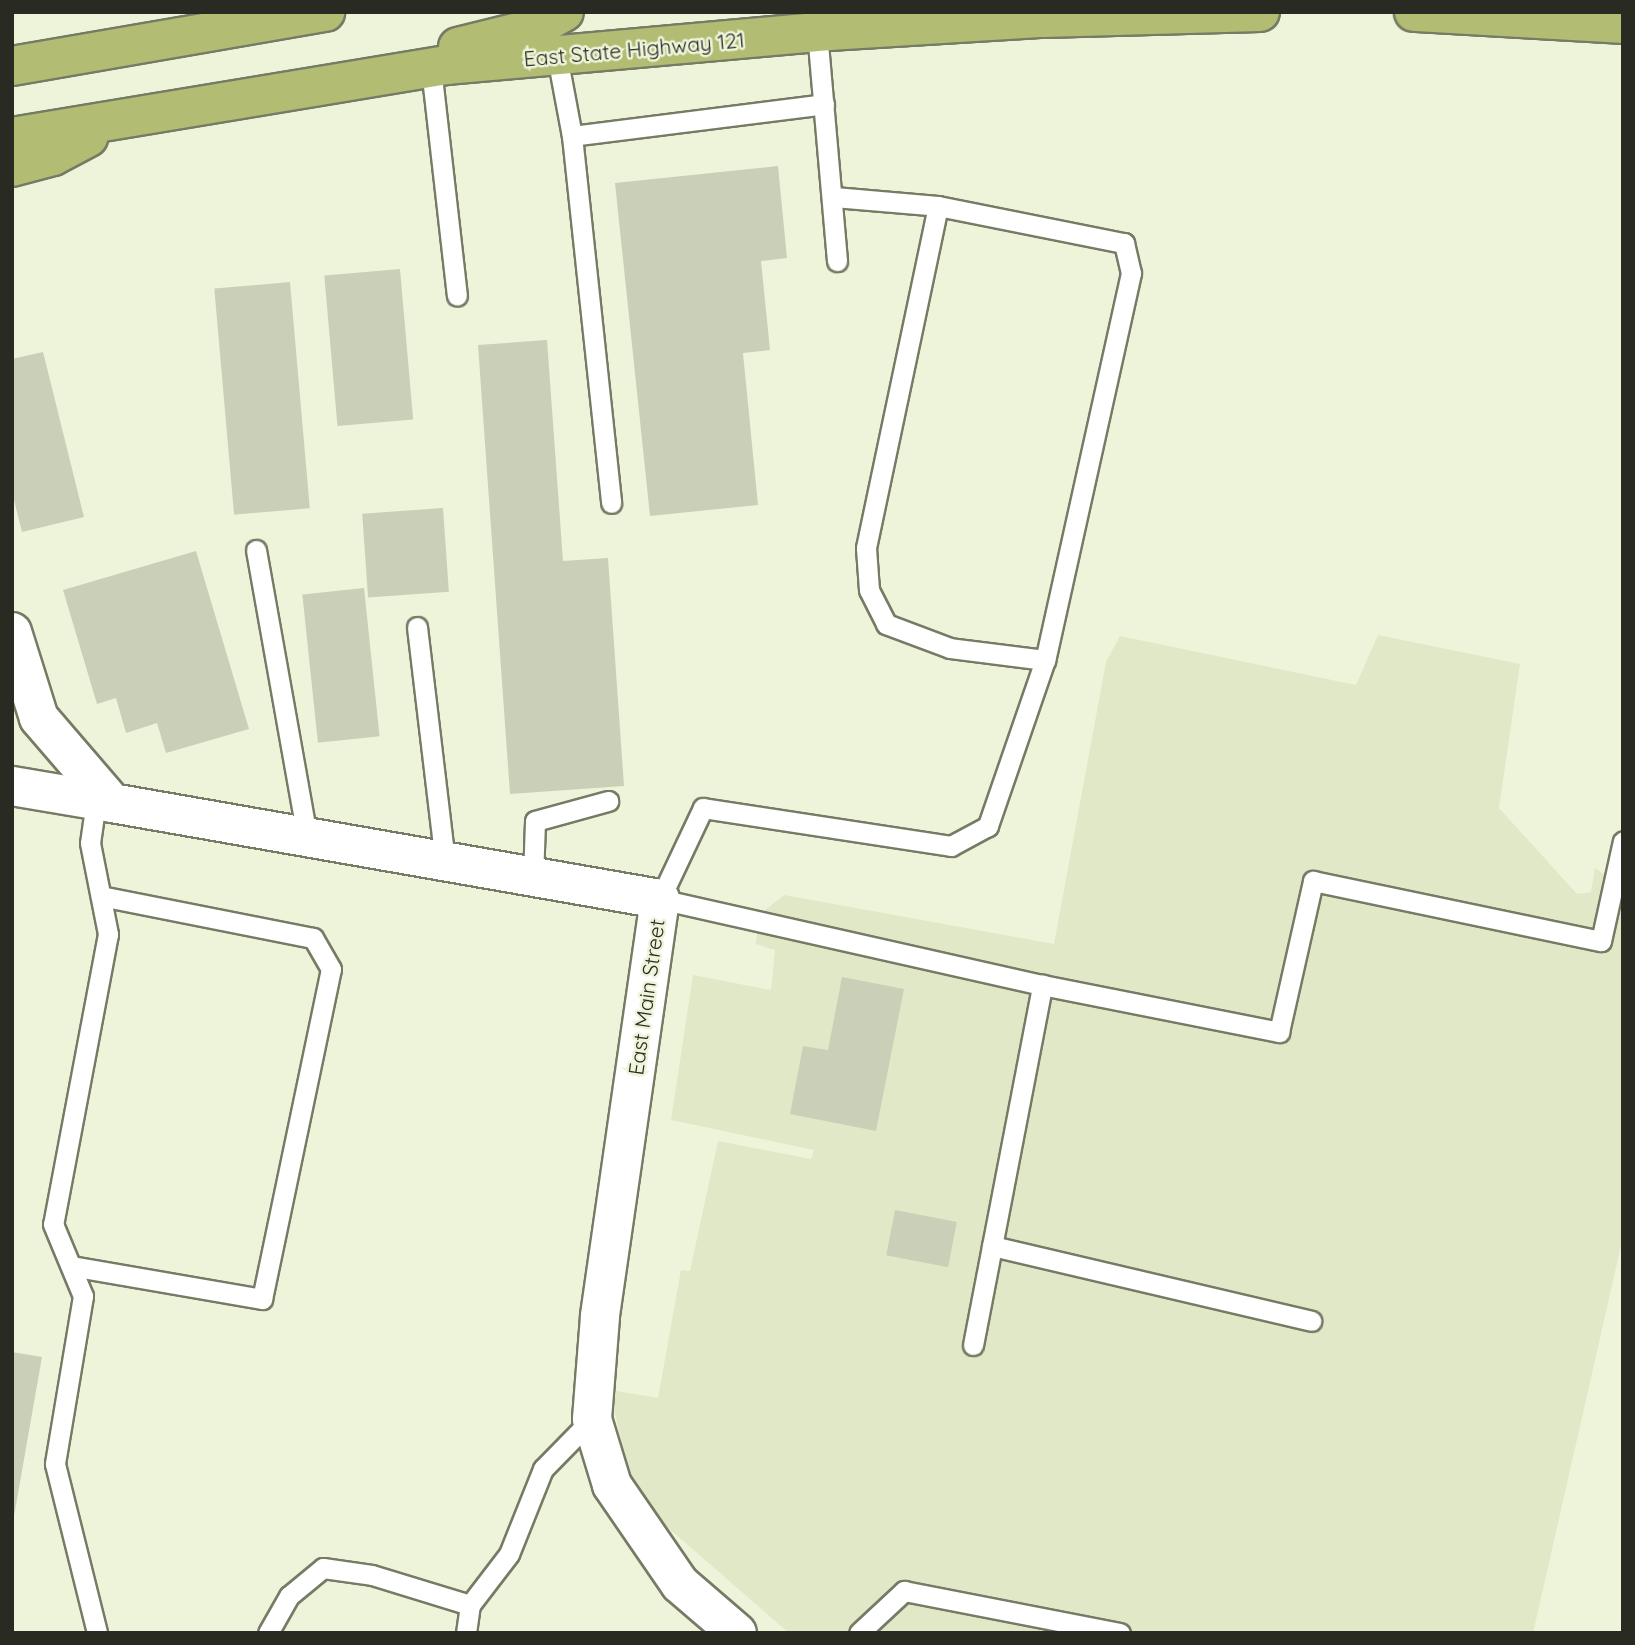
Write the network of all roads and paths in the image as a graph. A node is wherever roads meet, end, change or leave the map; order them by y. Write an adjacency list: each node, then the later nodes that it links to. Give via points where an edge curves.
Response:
1 (325, 12): 5 (main road)
2 (564, 12): 10 (main road, via 535,28 459,46)
3 (1260, 12): 7 (main road, East State Highway 121, via 1044,18)
4 (1414, 12): 6 (main road)
5 (271, 16): 9 (main road)
6 (1623, 24)
7 (817, 32): 8 (main road, East State Highway 121); 11 (lane)
8 (556, 56): 10 (main road, East State Highway 121); 14 (lane)
9 (12, 66)
10 (432, 68): 12 (main road, East State Highway 121); 19 (lane)
11 (824, 104): 14 (lane); 16 (lane)
12 (118, 120): 13 (main road, East State Highway 121); 15 (main road, via 52,156)
13 (12, 136)
14 (572, 136): 20 (lane)
15 (12, 167)
16 (834, 197): 17 (lane); 18 (lane)
17 (938, 206): 24 (lane, via 866,548 869,590 886,624 950,648); 24 (lane, via 1124,243 1131,273)
18 (837, 261)
19 (457, 296)
20 (611, 503)
21 (256, 550): 28 (lane)
22 (416, 627): 30 (lane)
23 (12, 632): 27 (street, via 38,718)
24 (1045, 660): 33 (lane, via 988,826 951,846 703,808)
25 (12, 786): 27 (street, East Main Street)
26 (607, 801): 31 (lane, via 535,821)
27 (104, 802): 28 (street, East Main Street); 32 (lane, via 90,843)
28 (307, 837): 30 (street, East Main Street)
29 (1623, 841): 34 (lane, via 1601,941 1313,881 1279,1032)
30 (445, 863): 31 (street, East Main Street)
31 (533, 879): 33 (street, East Main Street)
32 (101, 896): 36 (lane, via 108,934 53,1224); 36 (lane, via 313,938 331,969 262,1299)
33 (660, 899): 34 (lane); 39 (street, East Main Street, via 600,1317)
34 (1042, 985): 35 (lane)
35 (992, 1246): 37 (lane); 38 (lane)
36 (71, 1266): 41 (lane, via 83,1296 55,1464)
37 (1311, 1321)
38 (973, 1345)
39 (592, 1419): 40 (lane, via 543,1469 509,1554); 44 (street, East Main Street, via 612,1485 680,1584)
40 (470, 1605): 42 (lane, via 372,1575 323,1568 289,1596); 43 (lane)
41 (97, 1633)
42 (268, 1633)
43 (466, 1633)
44 (737, 1633)
45 (859, 1633): 46 (lane, via 904,1591)
46 (1120, 1633)

